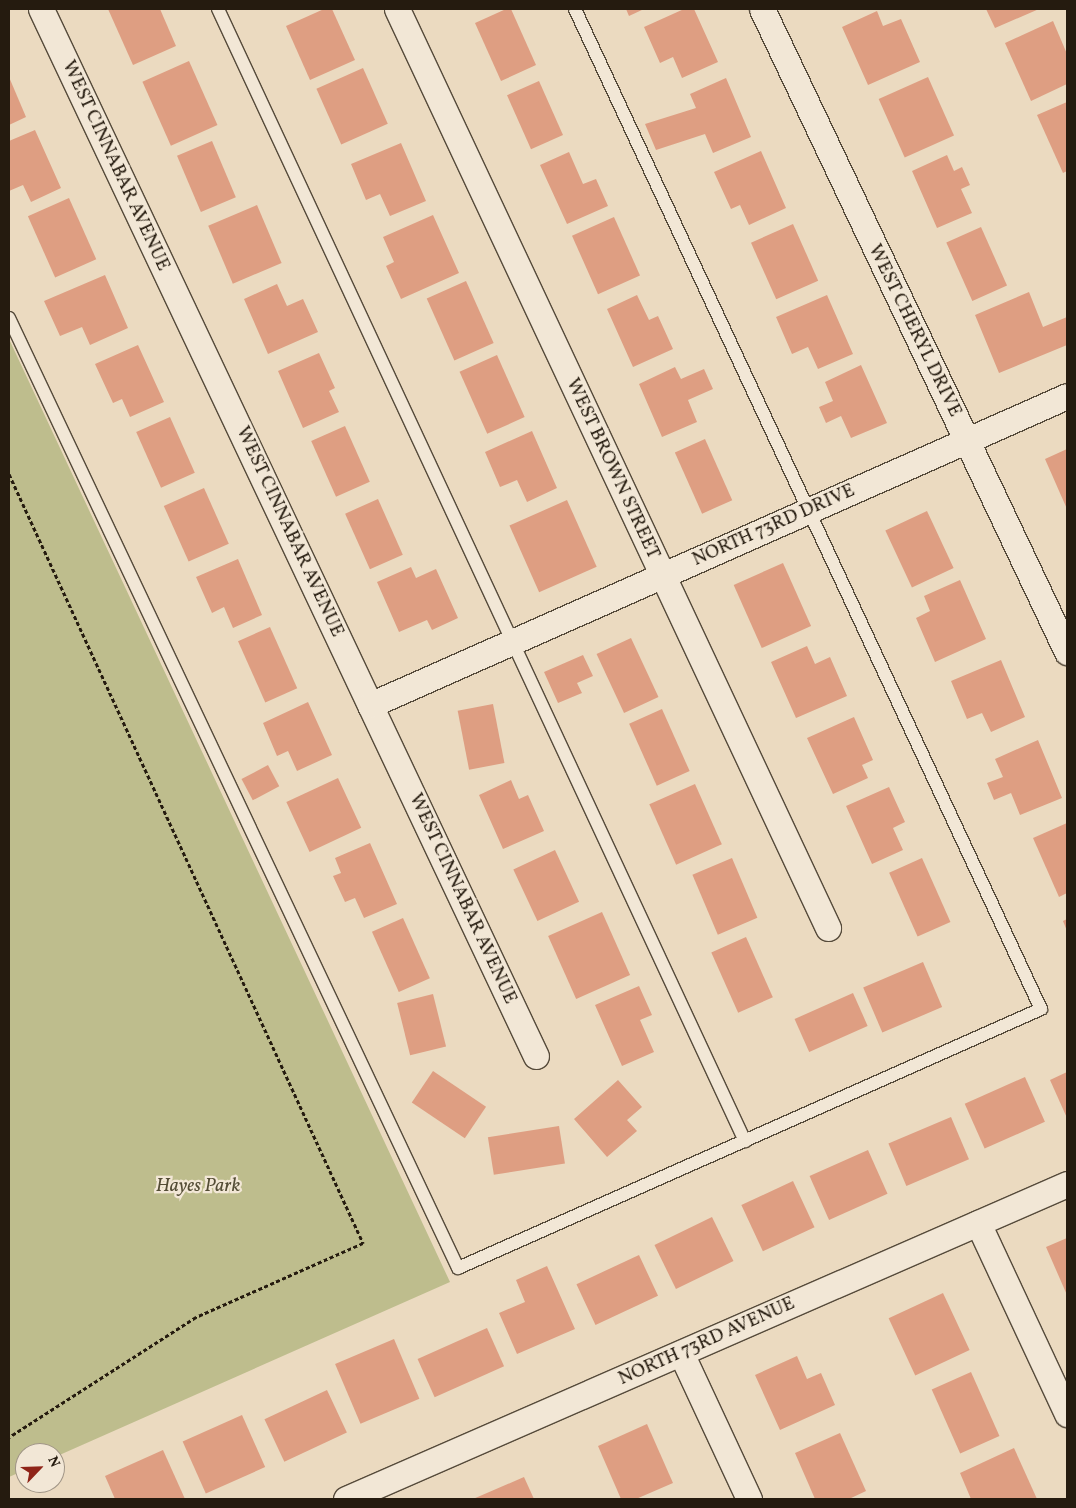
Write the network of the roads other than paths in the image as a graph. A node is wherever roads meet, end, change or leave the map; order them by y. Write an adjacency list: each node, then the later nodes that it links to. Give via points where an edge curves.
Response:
1 (41, 9): 13 (street, WEST CINNABAR AVENUE)
2 (218, 9): 11 (lane)
3 (397, 9): 10 (street, WEST BROWN STREET)
4 (575, 9): 9 (lane)
5 (762, 9): 8 (street, WEST CHERYL DRIVE)
6 (9, 318): 16 (lane, via 458,1268)
7 (1067, 396): 8 (street, NORTH 73RD DRIVE)
8 (966, 440): 9 (street, NORTH 73RD DRIVE); 12 (street, WEST CHERYL DRIVE)
9 (809, 511): 10 (street, NORTH 73RD DRIVE); 16 (lane, via 1041,1009)
10 (662, 576): 11 (street, NORTH 73RD DRIVE); 14 (street, WEST BROWN STREET)
11 (513, 642): 13 (street, NORTH 73RD DRIVE); 16 (lane)
12 (1067, 652)
13 (370, 705): 15 (street, WEST CINNABAR AVENUE)
14 (828, 928)
15 (536, 1056)
16 (745, 1140)
17 (1067, 1184): 18 (street, NORTH 73RD AVENUE)
18 (978, 1223): 19 (street, NORTH 73RD AVENUE); 20 (street)
19 (681, 1353): 21 (street, NORTH 73RD AVENUE); 23 (street)
20 (1067, 1414)
21 (392, 1490): 22 (street, NORTH 73RD AVENUE)
22 (346, 1499)
23 (749, 1499)

